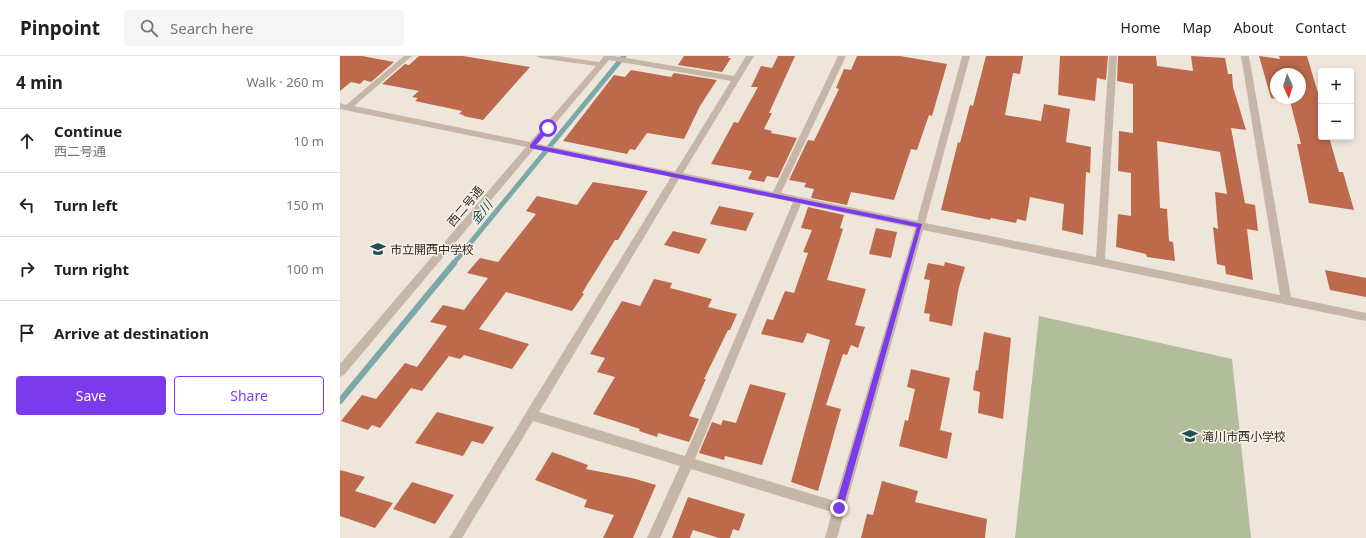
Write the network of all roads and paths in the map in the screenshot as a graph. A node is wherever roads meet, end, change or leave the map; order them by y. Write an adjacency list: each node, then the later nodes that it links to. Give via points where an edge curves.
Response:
1 (408, 56): 11 (street)
2 (540, 56): 9 (street)
3 (750, 56): 10 (street)
4 (842, 56): 14 (street)
5 (966, 56): 16 (street)
6 (1113, 56): 17 (street)
7 (1245, 56): 18 (street)
8 (608, 57): 9 (street, 西二号通); 10 (street)
9 (601, 64): 12 (street, 西二号通)
10 (736, 79): 13 (street)
11 (344, 106): 12 (street)
12 (532, 146): 13 (street); 20 (street, 西二号通)
13 (677, 176): 14 (street); 21 (street)
14 (775, 196): 15 (street)
15 (798, 200): 16 (street); 22 (street)
16 (920, 225): 17 (street); 23 (street)
17 (1100, 262): 18 (street)
18 (1286, 300): 19 (street)
19 (1366, 317)
20 (340, 372)
21 (531, 415): 22 (street); 24 (street)
22 (688, 462): 23 (street); 25 (street)
23 (839, 508): 26 (street)
24 (455, 538)
25 (653, 538)
26 (831, 538)

